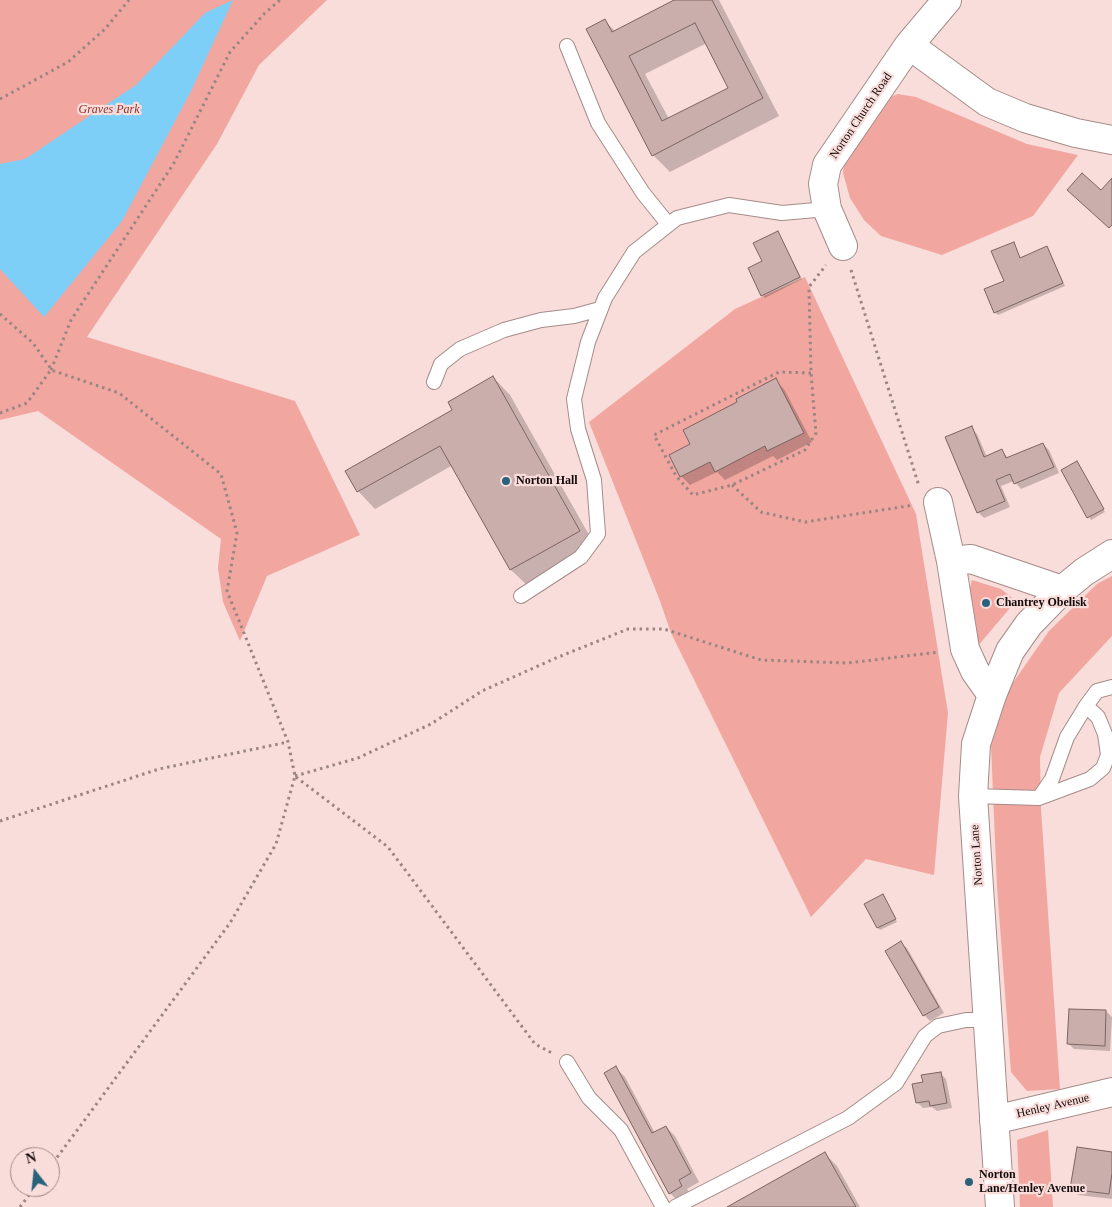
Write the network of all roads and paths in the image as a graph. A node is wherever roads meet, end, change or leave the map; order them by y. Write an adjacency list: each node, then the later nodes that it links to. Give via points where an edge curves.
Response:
1 (129, 0): 6 (path, via 105,29 68,62)
2 (280, 0): 13 (path, via 230,52 174,163 71,320)
3 (947, 0): 4 (street, Norton Church Road)
4 (909, 45): 7 (street, via 987,102 1076,134); 8 (street, Norton Church Road, via 827,165 823,184)
5 (567, 46): 9 (lane, via 598,123 643,193)
6 (0, 99)
7 (1112, 140)
8 (827, 209): 9 (lane, via 782,213 729,206 677,218); 10 (street, Norton Church Road)
9 (668, 224): 11 (lane, via 634,252)
10 (843, 246): 14 (path, via 809,287); 18 (path)
11 (600, 309): 15 (lane, via 541,320 460,349 441,364); 22 (lane, via 574,399 578,429 594,480 598,534 581,557)
12 (0, 314): 13 (path, via 33,343)
13 (51, 370): 16 (path, via 27,403); 27 (path, via 119,394 222,474 237,533 228,591)
14 (811, 373): 17 (path, via 816,433 805,450); 17 (path, via 779,372 654,435 676,476 693,495)
15 (434, 382)
16 (0, 413)
17 (732, 485): 18 (path, via 761,512 805,522)
18 (931, 503): 20 (street)
19 (1112, 554): 21 (street, Norton Lane)
20 (952, 562): 21 (street, via 971,559); 23 (street)
21 (1062, 590): 25 (street, Norton Lane, via 1029,624 1010,651)
22 (521, 596)
23 (965, 649): 25 (street, via 975,671); 28 (path, via 848,663 761,660 664,629 628,630 482,691 431,724 358,758)
24 (1112, 687): 26 (lane, via 1096,691)
25 (992, 695): 29 (street, Norton Lane, via 976,744)
26 (1086, 706): 30 (lane, via 1067,737 1052,779); 30 (lane, via 1098,716 1105,734 1108,755 1103,768 1090,779)
27 (288, 742): 28 (path); 31 (path, via 159,769)
28 (296, 776): 33 (path, via 388,847 535,1044); 36 (path, via 276,844 230,923)
29 (973, 796): 30 (lane); 32 (street, Norton Lane)
30 (1039, 798)
31 (0, 821)
32 (988, 1020): 35 (street, Norton Lane); 38 (lane, via 966,1020 938,1026 925,1036 896,1083 848,1118)
33 (567, 1062): 37 (lane, via 589,1098 621,1130)
34 (1112, 1092): 35 (street, Henley Avenue)
35 (994, 1120): 39 (street, Norton Lane)
36 (60, 1152)
37 (663, 1207)
38 (675, 1207)
39 (1000, 1207)

